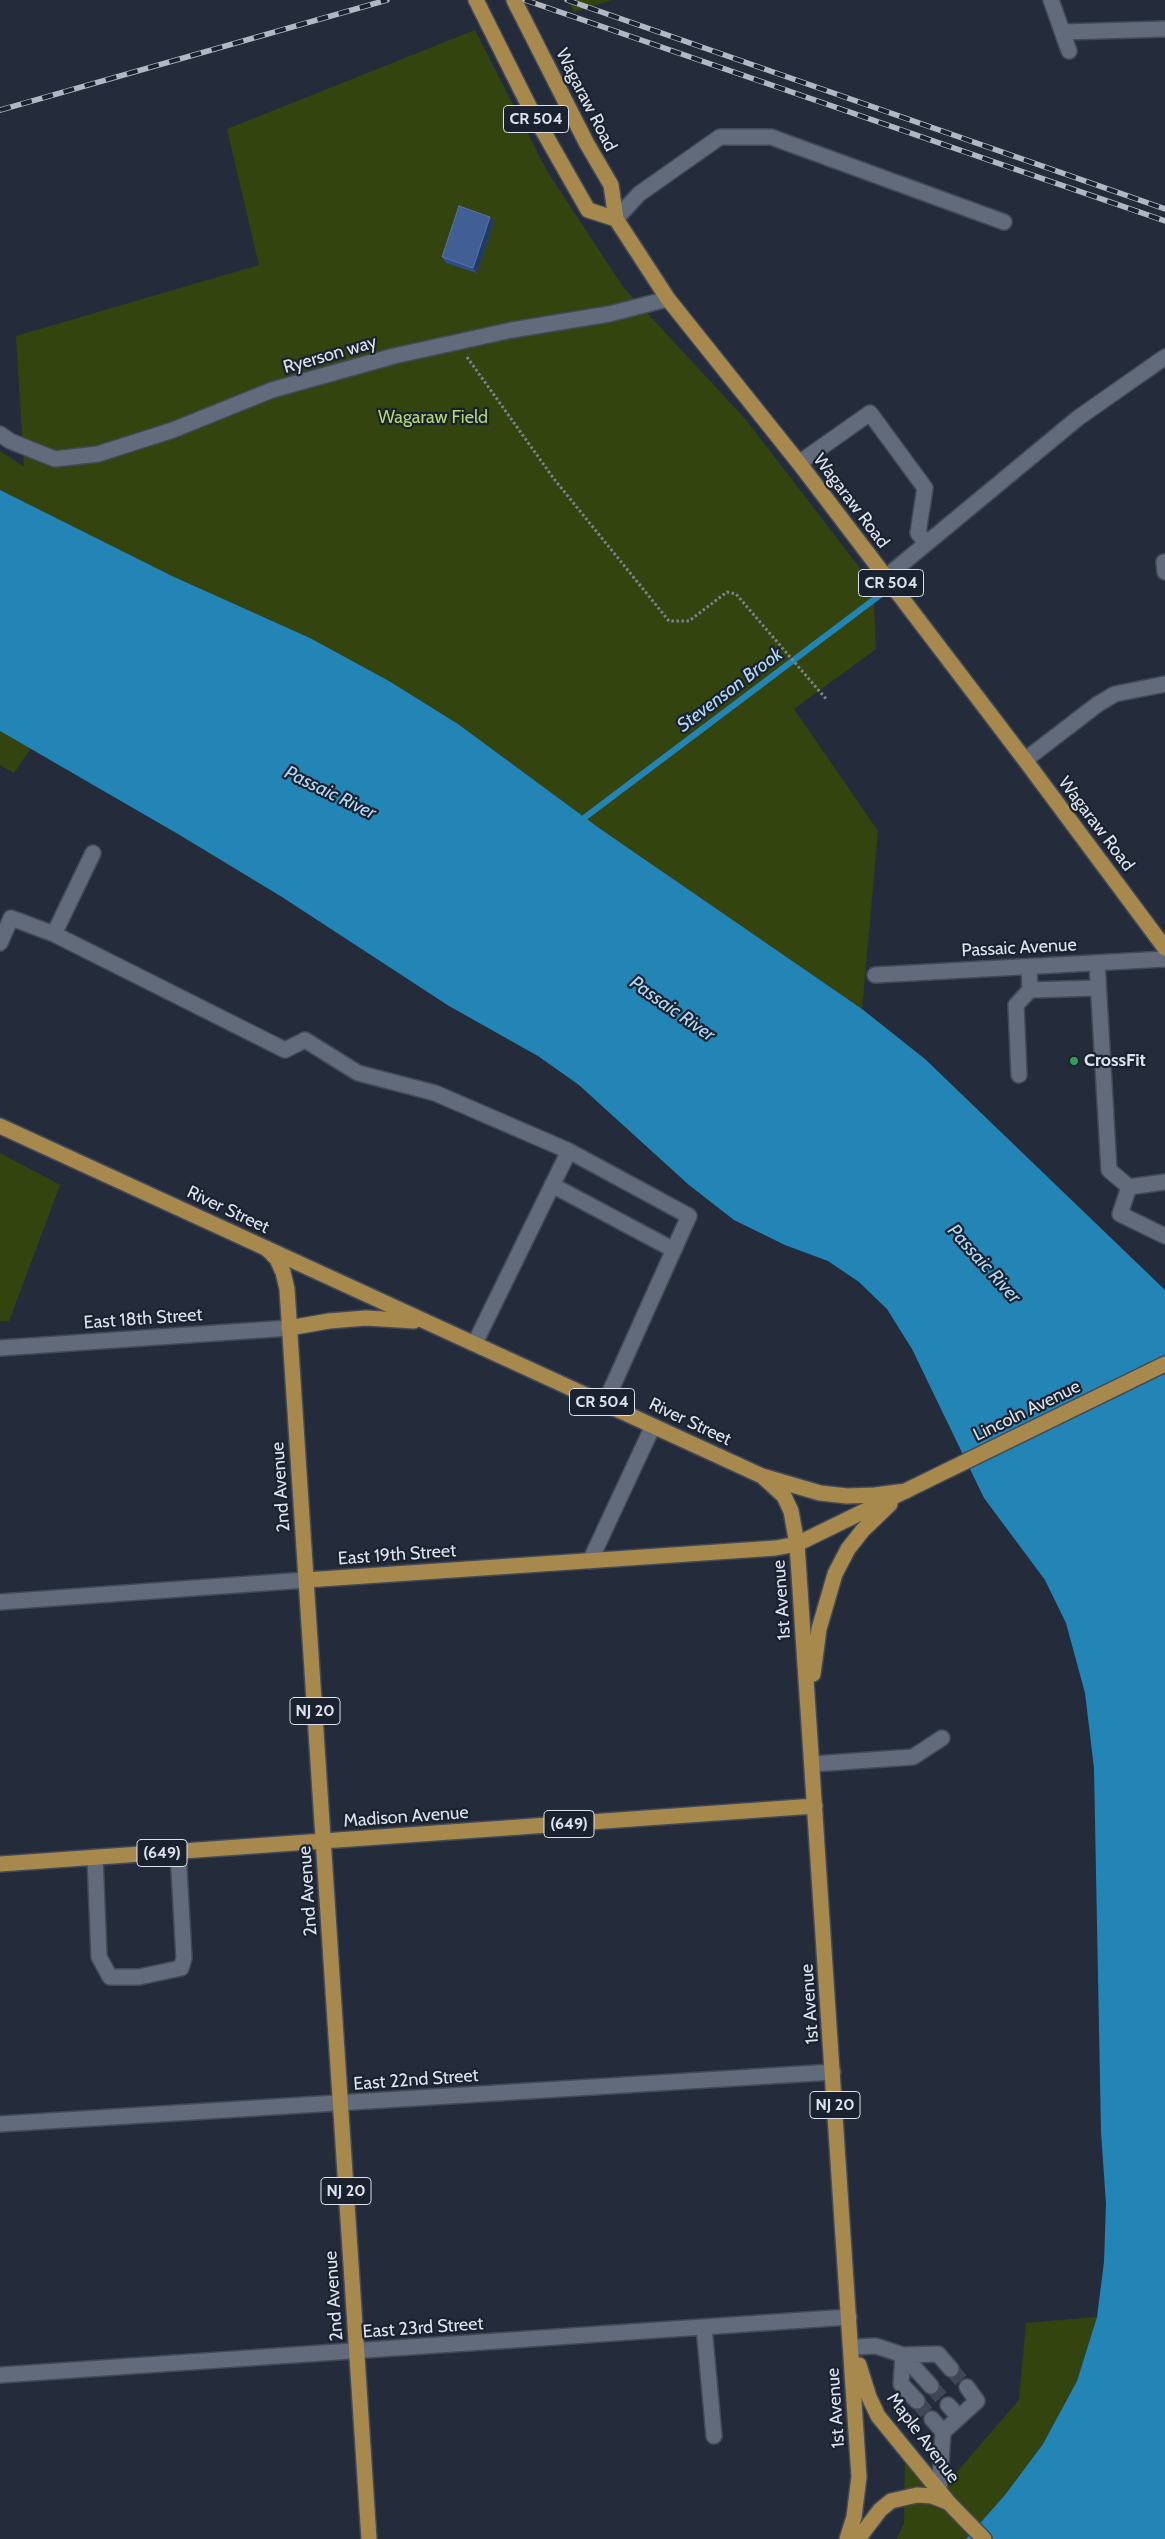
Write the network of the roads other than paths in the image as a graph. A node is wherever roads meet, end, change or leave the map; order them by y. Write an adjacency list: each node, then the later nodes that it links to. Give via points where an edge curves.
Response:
1 (476, 0): 7 (main road, CR 504, via 530,108 588,210)
2 (514, 0): 7 (main road, Wagaraw Road / CR 504, via 611,185)
3 (1052, 0): 5 (street)
4 (1165, 29): 5 (street)
5 (1064, 32): 6 (street)
6 (1069, 51)
7 (616, 219): 8 (street, via 639,194 720,137 771,137); 9 (main road, Wagaraw Road / CR 504)
8 (1004, 222)
9 (668, 299): 11 (street, Ryerson way, via 609,314 512,330 394,356 272,390 173,430 98,454 55,458); 12 (main road, Wagaraw Road / CR 504)
10 (1165, 357): 13 (street, via 1078,418)
11 (5, 438)
12 (799, 462): 13 (street, via 870,413 925,488 918,533); 14 (main road, Wagaraw Road / CR 504)
13 (926, 543): 14 (street)
14 (886, 577): 16 (main road, Wagaraw Road / CR 504)
15 (1165, 684): 16 (street, via 1115,694)
16 (1025, 760): 20 (main road, Wagaraw Road / CR 504)
17 (94, 854): 18 (street)
18 (54, 934): 19 (street, via 11,918); 29 (street, via 285,1050 305,1040 358,1073 435,1093)
19 (0, 943)
20 (1165, 948)
21 (1165, 959): 22 (street, Passaic Avenue)
22 (1097, 963): 23 (street, Passaic Avenue); 25 (street)
23 (1029, 967): 24 (street, Passaic Avenue); 26 (street)
24 (875, 975)
25 (1098, 988): 26 (street); 32 (street, via 1109,1170)
26 (1030, 990): 27 (street, via 1016,1005)
27 (1019, 1075)
28 (0, 1126): 34 (main road, River Street)
29 (568, 1151): 31 (street); 35 (street, via 690,1216)
30 (1165, 1182): 32 (street)
31 (552, 1185): 35 (street); 38 (street)
32 (1128, 1187): 33 (street, via 1120,1214)
33 (1165, 1236)
34 (266, 1248): 36 (main road, River Street); 37 (main road, 2nd Avenue, via 277,1259 283,1272)
35 (674, 1250): 41 (street)
36 (441, 1327): 37 (main road, River Street / CR 504, via 413,1320 382,1318 329,1321); 38 (main road, River Street / CR 504)
37 (289, 1328): 39 (street, East 18th Street); 47 (main road, 2nd Avenue / NJ 20)
38 (475, 1343): 41 (main road, River Street / CR 504)
39 (0, 1348)
40 (1165, 1364): 44 (main road, Lincoln Avenue / CR 504)
41 (605, 1403): 42 (main road, River Street / CR 504)
42 (653, 1426): 43 (main road, River Street / CR 504); 46 (street)
43 (762, 1476): 44 (main road, River Street / CR 504, via 838,1495); 45 (main road, 1st Avenue, via 784,1496 791,1510)
44 (906, 1491): 45 (main road, Lincoln Avenue); 49 (main road, CR 504, via 863,1530 835,1574 819,1629)
45 (797, 1544): 46 (main road, East 19th Street); 49 (main road, 1st Avenue)
46 (590, 1561): 47 (main road, East 19th Street)
47 (306, 1580): 48 (street, East 19th Street); 53 (main road, 2nd Avenue / NJ 20)
48 (0, 1602)
49 (810, 1724): 51 (main road, 1st Avenue / NJ 20)
50 (942, 1738): 51 (street, via 913,1756)
51 (813, 1764): 52 (main road, 1st Avenue / NJ 20)
52 (815, 1806): 53 (main road, Madison Avenue / (649)); 57 (main road, 1st Avenue / NJ 20)
53 (324, 1842): 54 (main road, Madison Avenue / (649)); 58 (main road, 2nd Avenue / NJ 20)
54 (178, 1852): 55 (main road, Madison Avenue / (649)); 55 (street, via 184,1958 181,1968 139,1977 110,1978 99,1957)
55 (96, 1857): 56 (main road, Madison Avenue / (649))
56 (0, 1864)
57 (833, 2072): 58 (street, East 22nd Street); 60 (main road, 1st Avenue / NJ 20)
58 (341, 2103): 59 (street, East 22nd Street); 63 (main road, 2nd Avenue / NJ 20)
59 (0, 2124)
60 (850, 2317): 61 (street, East 23rd Street); 62 (main road, 1st Avenue / NJ 20)
61 (704, 2327): 63 (street, East 23rd Street); 74 (street)
62 (853, 2342): 64 (street); 75 (main road, Maple Avenue, via 862,2378 878,2416); 78 (main road, 1st Avenue / NJ 20, via 859,2476 854,2517)
63 (357, 2352): 66 (street, East 23rd Street); 77 (main road, 2nd Avenue / NJ 20)
64 (903, 2355): 65 (street, via 938,2354); 67 (street); 69 (street, via 901,2384)
65 (951, 2369)
66 (0, 2376)
67 (931, 2386)
68 (967, 2388): 71 (street, via 977,2401)
69 (917, 2401)
70 (948, 2405): 71 (street)
71 (959, 2417): 73 (street)
72 (932, 2419): 73 (street)
73 (943, 2432): 75 (street)
74 (714, 2436)
75 (939, 2491): 76 (main road, Maple Avenue)
76 (949, 2503): 79 (main road, Maple Avenue, via 932,2496 903,2497 880,2510); 80 (main road, Maple Avenue)
77 (369, 2539)
78 (846, 2539)
79 (858, 2539)
80 (984, 2539)

